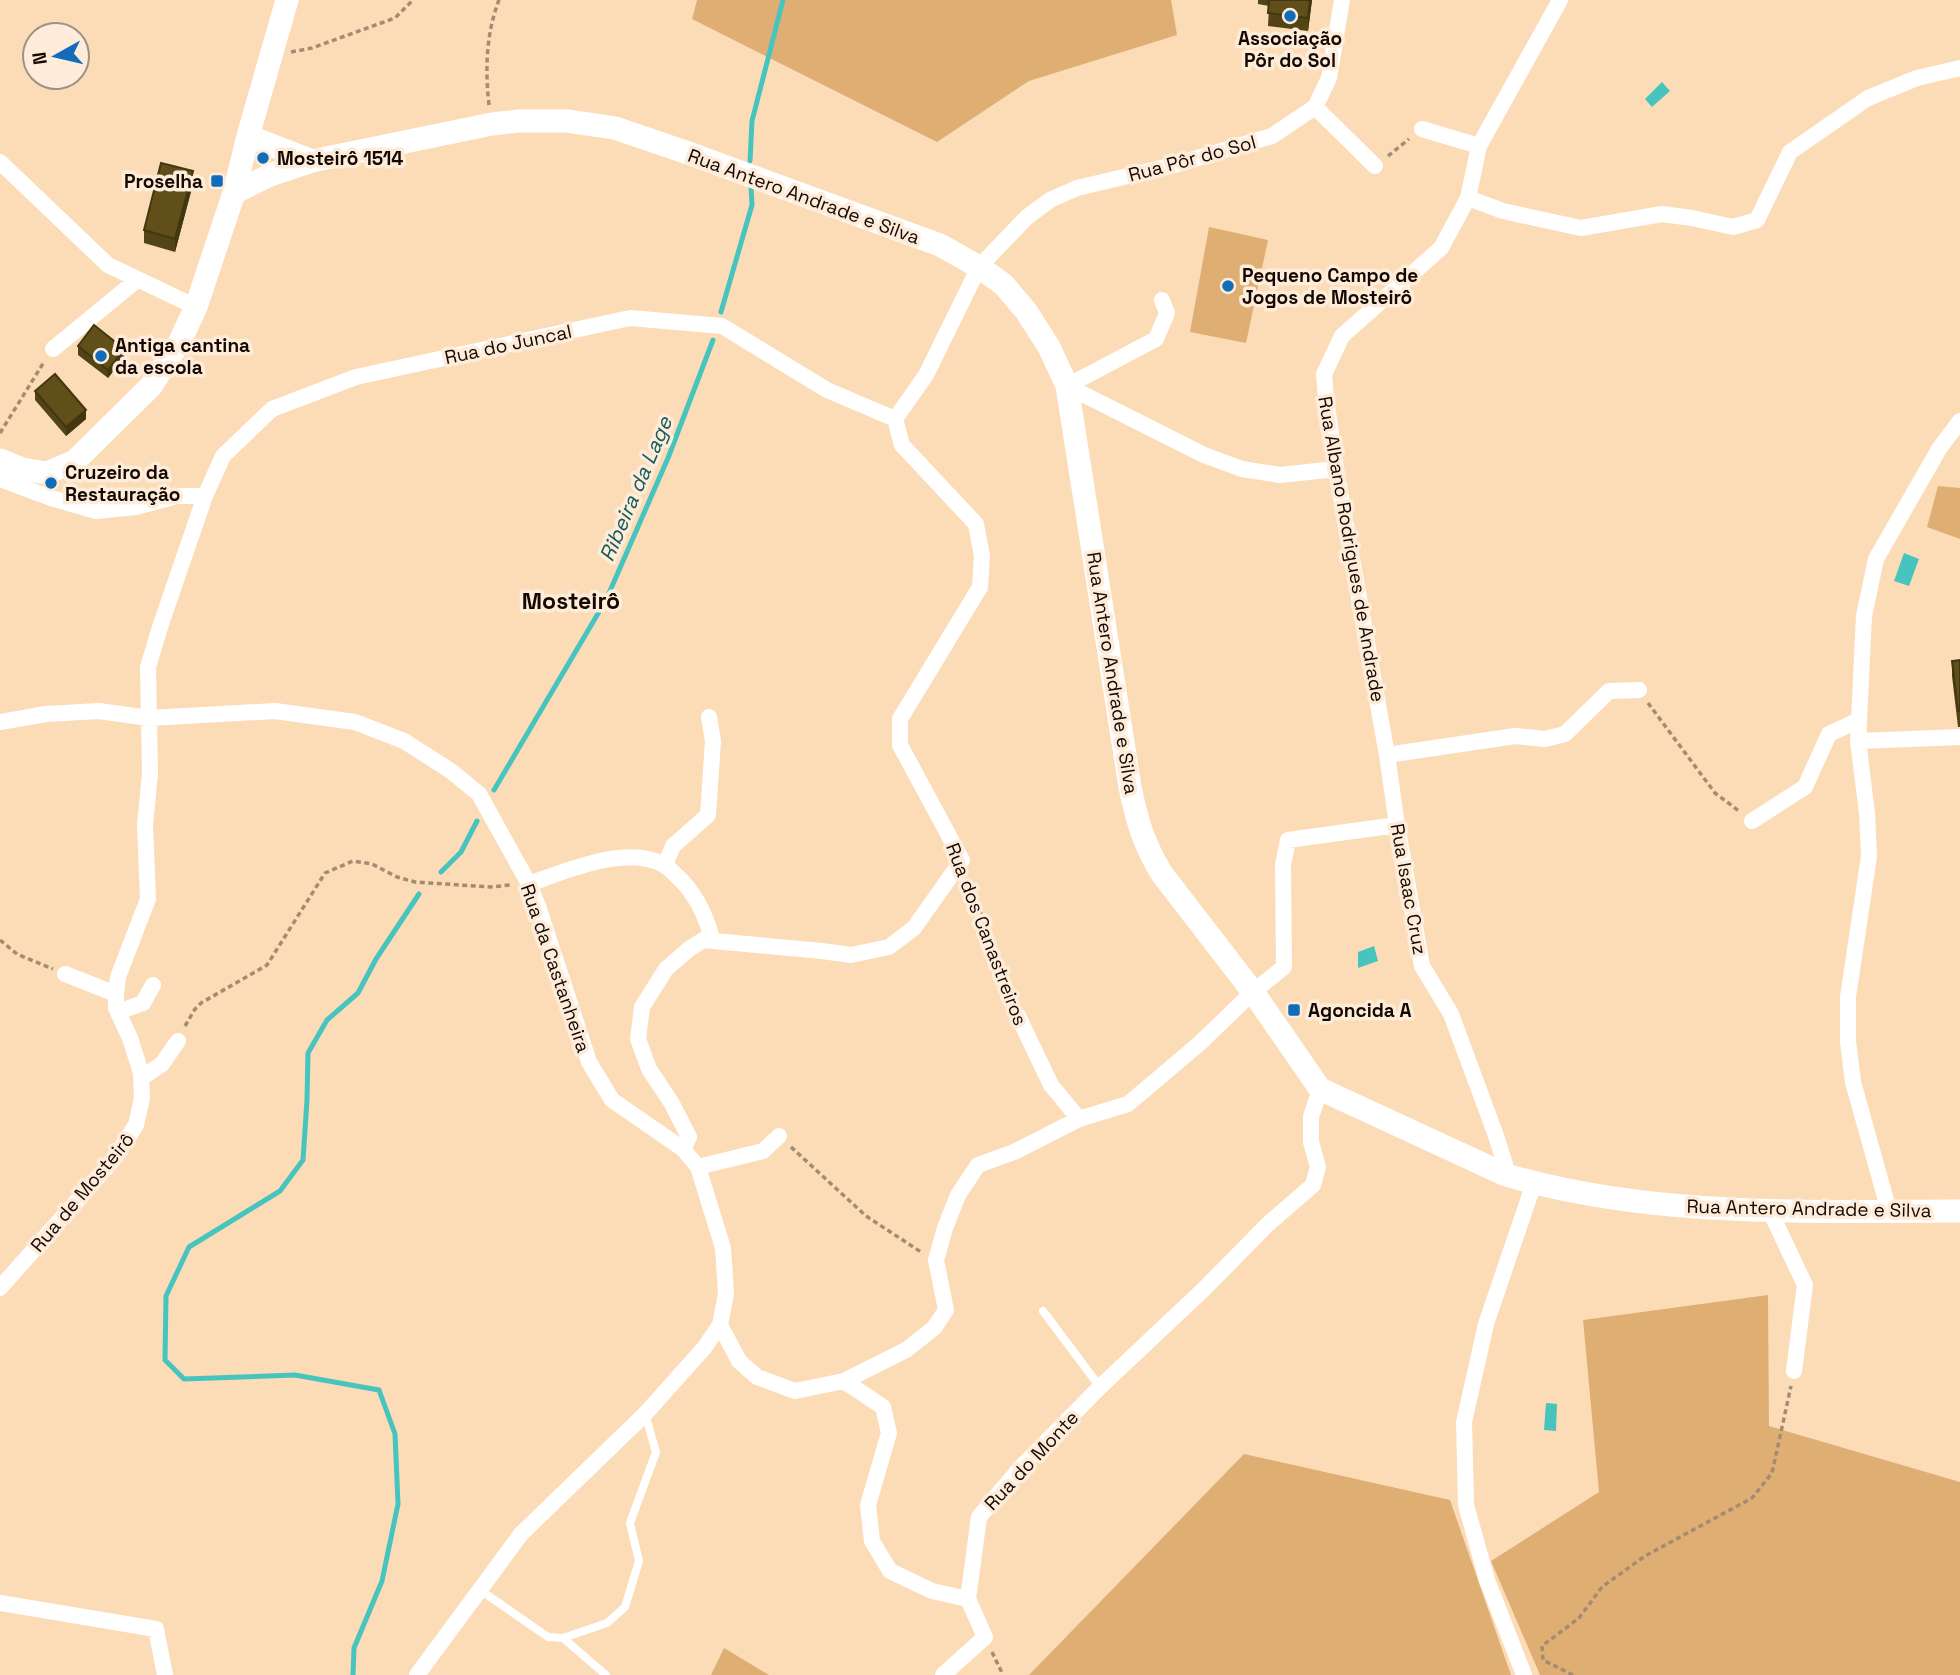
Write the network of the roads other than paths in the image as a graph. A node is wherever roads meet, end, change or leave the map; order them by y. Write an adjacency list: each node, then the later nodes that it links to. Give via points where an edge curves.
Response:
1 (287, 0): 7 (street)
2 (1342, 0): 5 (street, via 1329,78)
3 (1560, 0): 8 (street, Rua Albano Rodrigues de Andrade)
4 (1960, 68): 13 (street, via 1917,78 1868,98 1790,152 1758,220 1733,227 1662,214 1581,228 1503,211)
5 (1315, 107): 11 (street); 14 (street, Rua Pôr do Sol, via 1272,136 1077,188 1050,200)
6 (1422, 129): 8 (street)
7 (248, 136): 10 (street); 12 (street)
8 (1479, 146): 13 (street, Rua Albano Rodrigues de Andrade)
9 (0, 162): 15 (street, via 108,265)
10 (312, 162): 12 (street, Rua Antero Andrade e Silva); 14 (street, Rua Antero Andrade e Silva, via 492,124 567,121 615,128 940,246)
11 (1375, 166)
12 (234, 193): 17 (street)
13 (1468, 198): 23 (street, Rua Albano Rodrigues de Andrade, via 1441,248 1342,336 1324,374)
14 (979, 267): 19 (street, Rua Antero Andrade e Silva, via 1003,284 1026,311); 20 (street, via 926,375)
15 (138, 279): 17 (street); 18 (street)
16 (1162, 300): 19 (street, via 1167,313 1156,339)
17 (196, 307): 22 (street, via 151,386 75,461 47,473)
18 (52, 349)
19 (1067, 386): 23 (street, via 1204,455 1242,469 1280,474); 41 (street, Rua Antero Andrade e Silva, via 1141,835 1162,874)
20 (895, 419): 25 (street, Rua do Juncal, via 827,390 722,326 630,318 356,377 272,409 223,456); 38 (street, Rua dos Canastreiros, via 902,445 975,524 982,556 980,587 900,719 900,745 962,860 914,928 889,947 851,955)
21 (1960, 421): 29 (street, via 1875,559 1864,616)
22 (0, 460)
23 (1336, 469): 33 (street, Rua Albano Rodrigues de Andrade)
24 (0, 479): 25 (street, via 96,511 177,496)
25 (205, 496): 28 (street, Rua do Juncal, via 148,667)
26 (1639, 690): 33 (street, via 1609,691 1565,734 1545,739 1514,736)
27 (709, 717): 36 (street, via 713,741 708,815 673,846)
28 (149, 718): 30 (street, Rua da Castanheira, via 99,711); 37 (street, Rua da Castanheira, via 275,711 355,722 404,741 479,794); 42 (street, Rua de Mosteirô, via 148,900 118,977)
29 (1859, 720): 32 (street); 34 (street, via 1829,734 1805,787)
30 (0, 722)
31 (1960, 737): 32 (street)
32 (1858, 741): 55 (street, via 1869,856 1848,997 1847,1042 1853,1082)
33 (1387, 755): 35 (street, Rua Isaac Cruz)
34 (1752, 821)
35 (1398, 825): 41 (street, via 1288,840 1283,865 1284,967); 52 (street, Rua Isaac Cruz, via 1422,966 1451,1014)
36 (665, 865): 37 (street, via 641,858 609,859); 38 (street, via 688,887 705,916 711,935)
37 (529, 884): 50 (street, Rua da Castanheira, via 589,1062 612,1100)
38 (703, 940): 50 (street, via 666,969 642,1007 638,1039 649,1069 689,1137)
39 (65, 974): 42 (street)
40 (153, 985): 43 (street, via 143,1003)
41 (1253, 992): 47 (street, Rua Antero Andrade e Silva); 48 (street, via 1128,1104)
42 (116, 994): 43 (street, Rua de Mosteirô)
43 (118, 1012): 46 (street, Rua de Mosteirô)
44 (1018, 1016): 48 (street, Rua dos Canastreiros, via 1051,1085)
45 (177, 1041): 46 (street, via 162,1064)
46 (141, 1078): 57 (street, Rua de Mosteirô, via 136,1125 113,1160)
47 (1320, 1089): 52 (street, Rua Antero Andrade e Silva); 62 (street, Rua do Monte, via 1311,1117 1318,1167 1313,1185)
48 (1079, 1119): 61 (street, via 978,1165 958,1195 936,1260 946,1310 934,1328 906,1350)
49 (779, 1136): 51 (street, via 763,1151)
50 (683, 1149): 51 (street, Rua da Castanheira)
51 (698, 1167): 59 (street, Rua da Castanheira, via 723,1248 726,1294)
52 (1506, 1175): 53 (street, Rua Antero Andrade e Silva)
53 (1534, 1183): 54 (street, Rua Antero Andrade e Silva, via 1637,1202); 72 (street, via 1486,1324 1464,1422 1466,1505 1487,1580)
54 (1770, 1211): 55 (street, Rua Antero Andrade e Silva); 60 (street, via 1805,1285)
55 (1889, 1211): 56 (street, Rua Antero Andrade e Silva)
56 (1960, 1212)
57 (0, 1288)
58 (1043, 1311): 62 (lane)
59 (720, 1325): 61 (street, via 739,1361 757,1377 795,1391); 63 (street)
60 (1794, 1371)
61 (844, 1381): 65 (street, via 883,1408 890,1433 868,1505 872,1541 890,1571 932,1591)
62 (1100, 1387): 65 (street, Rua do Monte, via 979,1517)
63 (645, 1414): 64 (street, via 522,1534); 67 (lane, via 656,1452 630,1523 639,1560 625,1607 607,1623)
64 (480, 1590): 67 (lane, via 548,1637); 69 (street)
65 (968, 1599): 71 (street, via 985,1637)
66 (0, 1603): 68 (street, via 156,1629)
67 (563, 1639): 70 (lane)
68 (165, 1675)
69 (417, 1675)
70 (606, 1675)
71 (943, 1675)
72 (1524, 1675)

